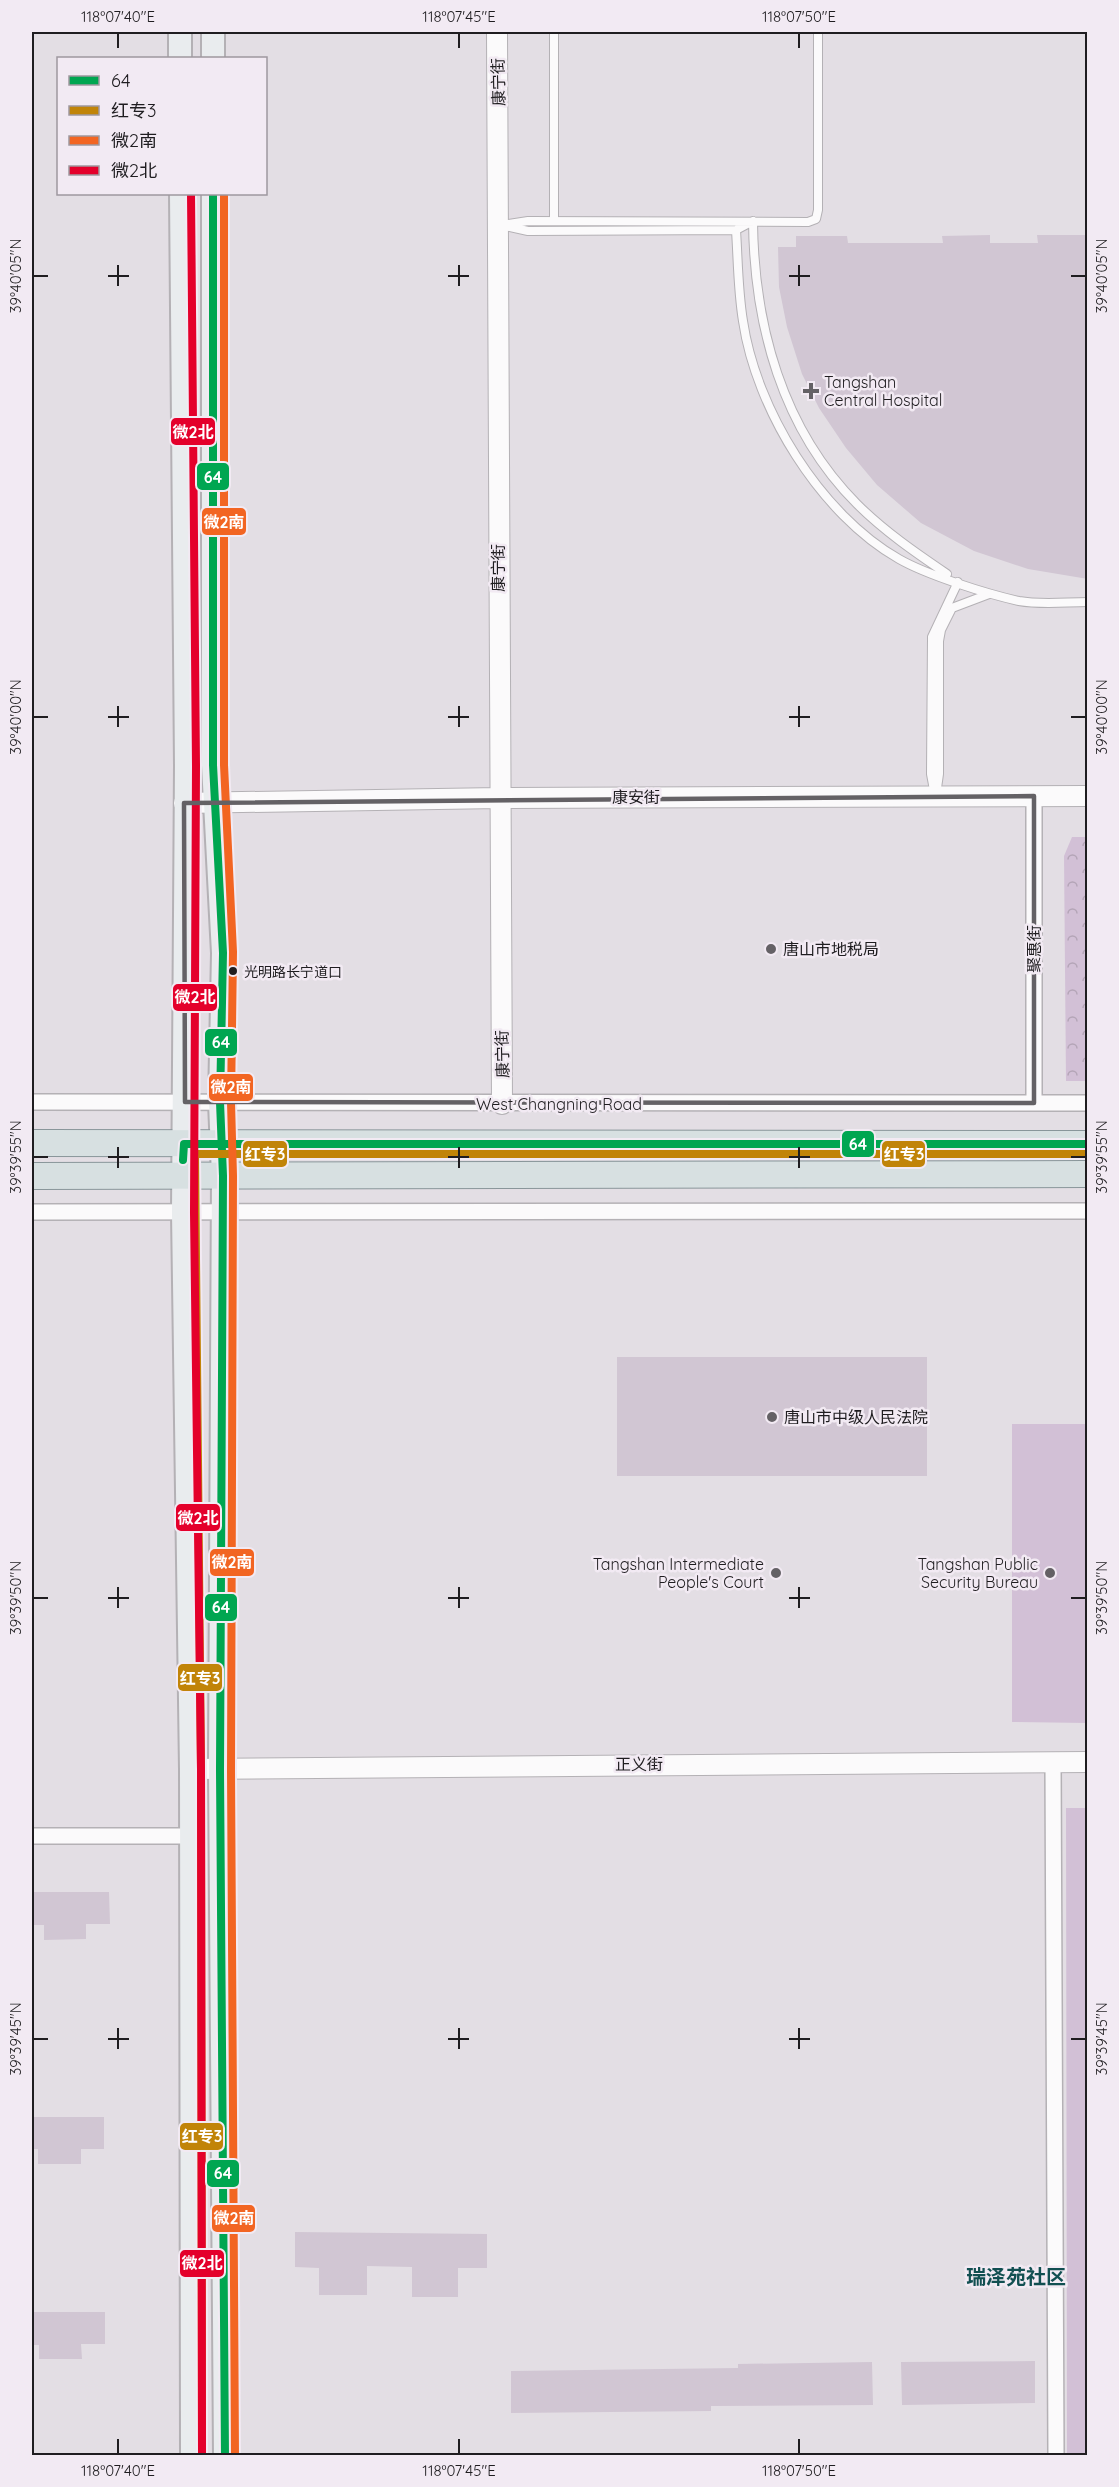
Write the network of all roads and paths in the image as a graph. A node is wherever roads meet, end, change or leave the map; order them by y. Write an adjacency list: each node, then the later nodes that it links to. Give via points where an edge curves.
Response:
1 (180, 32): 6 (main road)
2 (213, 32): 7 (main road)
3 (497, 32): 12 (street, 康宁街)
4 (554, 32): 10 (lane)
5 (818, 32): 11 (lane, via 816,219)
6 (180, 57)
7 (213, 57)
8 (181, 195): 22 (main road)
9 (213, 195): 21 (main road)
10 (554, 221): 11 (lane); 12 (lane)
11 (753, 221): 13 (lane); 14 (lane, via 754,263 769,351 795,419 812,450 885,530)
12 (499, 225): 13 (lane, via 528,231); 20 (street, 康宁街)
13 (736, 230): 14 (lane, via 743,322 751,356 777,424 794,455 839,510 867,535 899,559)
14 (958, 582): 15 (lane); 19 (lane, via 932,637 931,774)
15 (989, 594): 16 (lane, via 1022,601); 19 (lane, via 952,608 941,630)
16 (1088, 602)
17 (1034, 796): 18 (street, 康安街); 19 (street, 康安街); 26 (street, 聚惠街)
18 (1088, 796)
19 (936, 797): 20 (street, 康安街)
20 (499, 798): 21 (street, 康安街); 28 (street, 康宁街)
21 (216, 802): 22 (street, 康安街); 25 (main road, via 223,953)
22 (184, 803): 24 (main road)
23 (32, 1102): 24 (street, West Changning Road)
24 (185, 1102): 25 (street, West Changning Road); 30 (main road)
25 (220, 1102): 28 (street, West Changning Road); 31 (main road)
26 (1034, 1103): 27 (street, West Changning Road); 28 (street, West Changning Road)
27 (1088, 1103)
28 (502, 1104)
29 (32, 1143): 30 (main road)
30 (184, 1144): 31 (main road); 35 (main road)
31 (221, 1144): 32 (main road); 36 (main road)
32 (1088, 1144)
33 (1088, 1174): 36 (main road)
34 (32, 1176): 35 (main road)
35 (183, 1176): 36 (main road); 39 (main road)
36 (223, 1176): 40 (main road)
37 (1088, 1211): 40 (street)
38 (32, 1212): 39 (street)
39 (183, 1213): 40 (street); 43 (main road)
40 (222, 1214): 44 (main road)
41 (1053, 1762): 42 (street, 正义街); 44 (street, 正义街); 49 (street)
42 (1088, 1762)
43 (191, 1769): 44 (street, 正义街); 46 (main road)
44 (220, 1770): 48 (main road)
45 (32, 1836): 46 (street)
46 (190, 1836): 47 (main road)
47 (192, 2456)
48 (225, 2456)
49 (1056, 2456)

